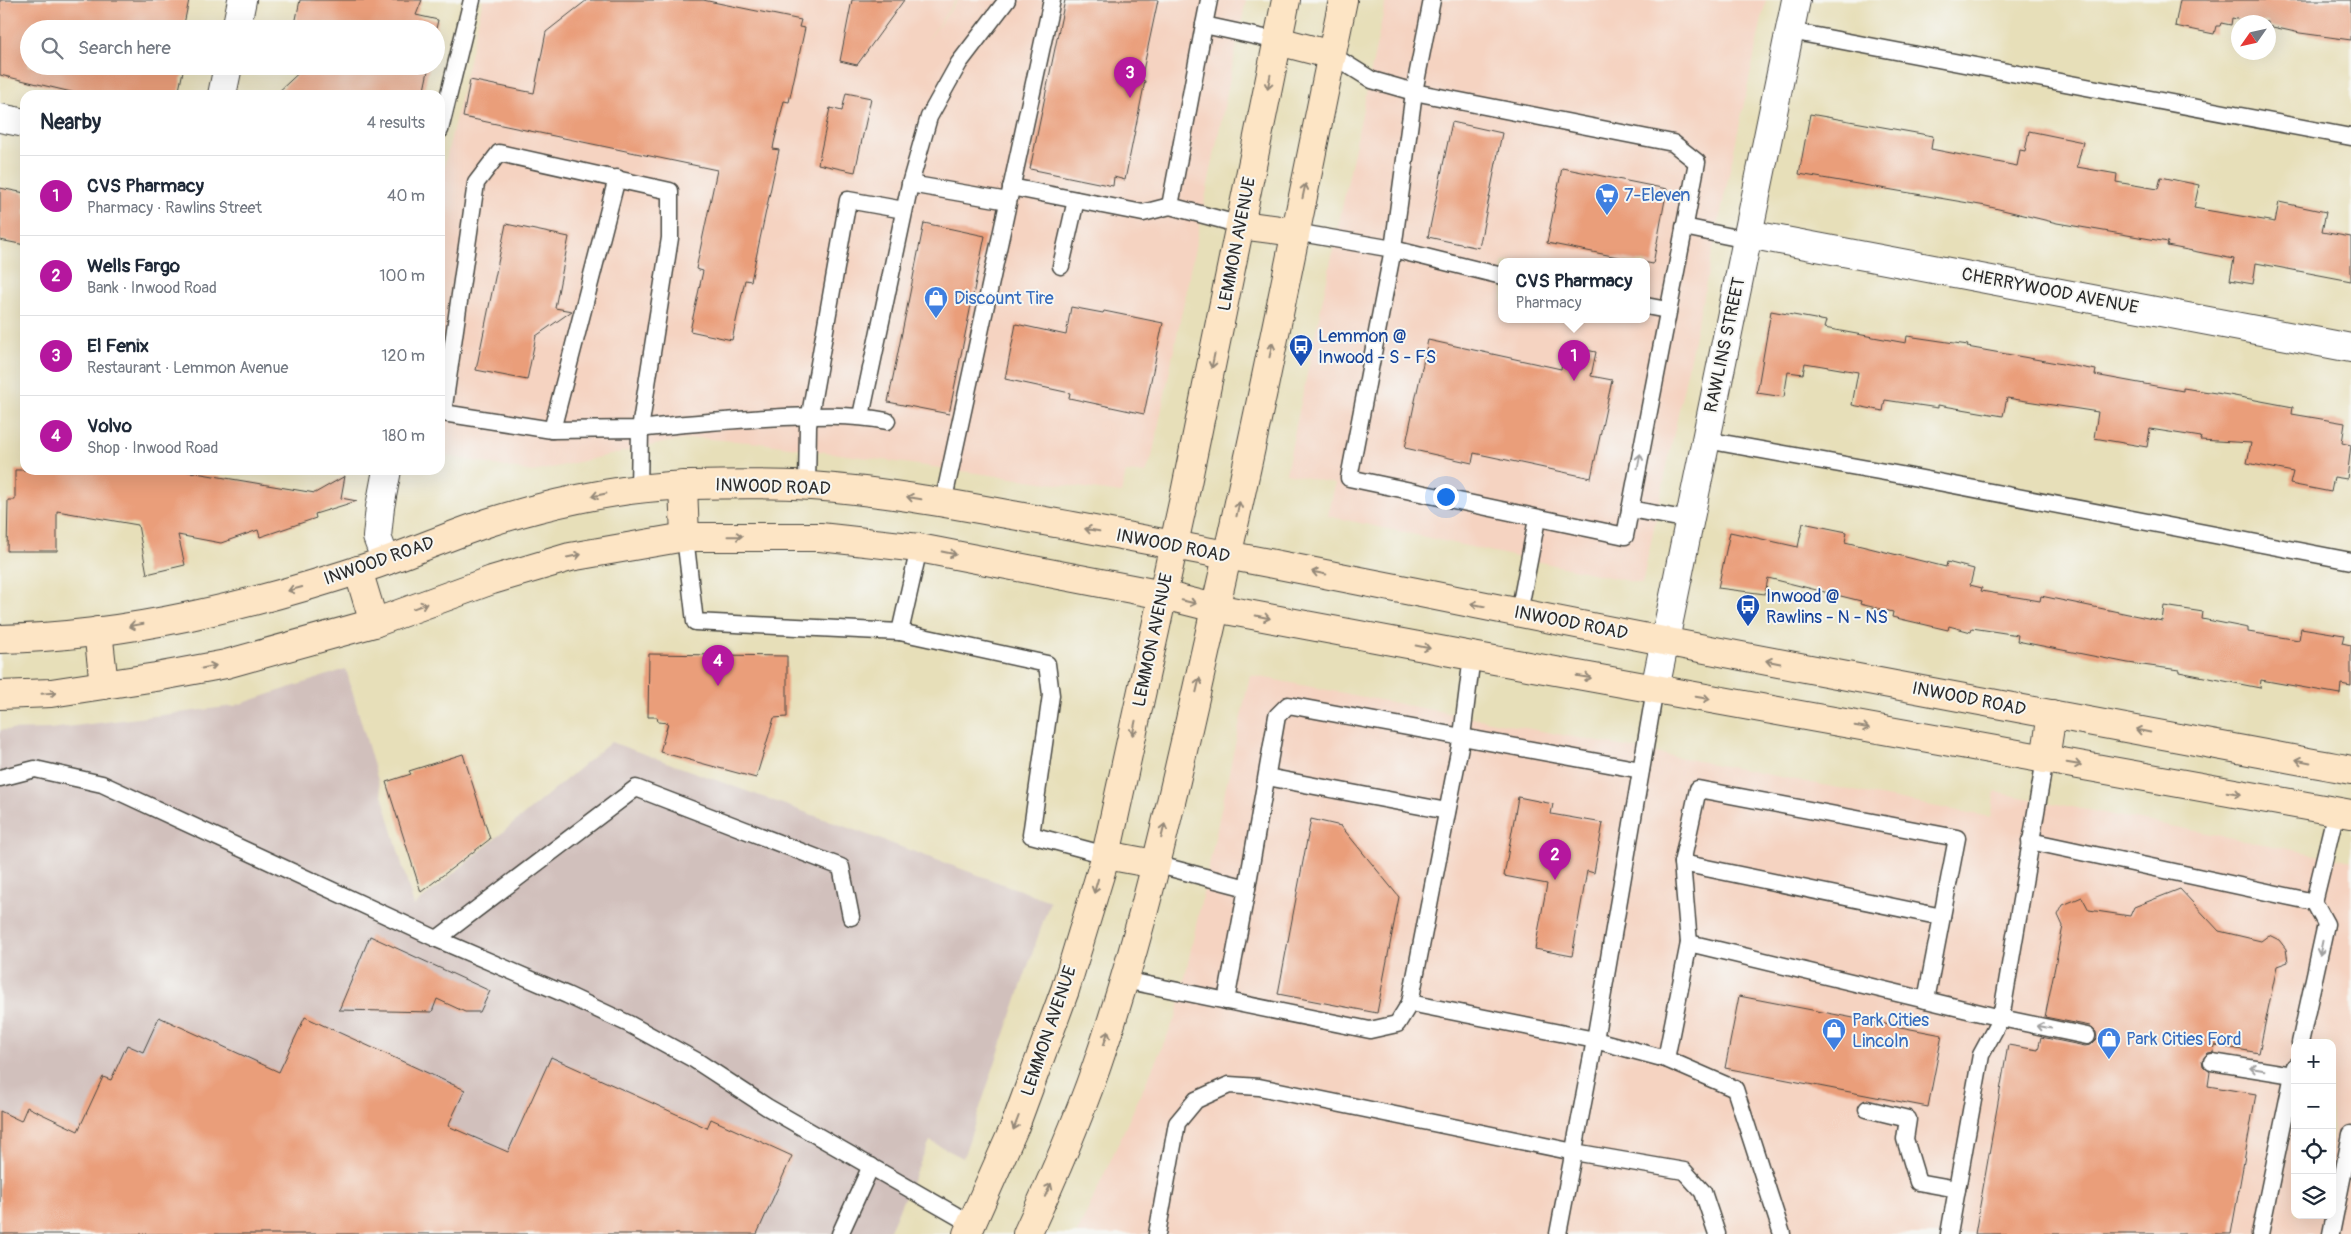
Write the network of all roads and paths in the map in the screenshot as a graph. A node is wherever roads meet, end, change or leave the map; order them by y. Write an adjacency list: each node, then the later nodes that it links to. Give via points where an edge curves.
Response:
1 (242, 0): 10 (street)
2 (472, 0): 18 (lane)
3 (1007, 0): 23 (lane, via 959,63 929,117)
4 (1052, 0): 24 (lane)
5 (1209, 0): 11 (lane)
6 (1286, 0): 13 (main road, LEMMON AVENUE)
7 (1343, 0): 14 (main road)
8 (1432, 0): 17 (lane)
9 (1796, 0): 12 (street, RAWLINS STREET)
10 (238, 20)
11 (1204, 25): 13 (lane); 26 (lane)
12 (1790, 31): 21 (lane); 31 (street, RAWLINS STREET)
13 (1278, 41): 14 (main road); 28 (main road, LEMMON AVENUE, one-way to 28)
14 (1332, 55): 17 (lane, via 1372,80); 30 (main road, one-way to 14)
15 (226, 75): 16 (street)
16 (223, 90)
17 (1414, 92): 29 (lane, via 1673,143 1697,162); 32 (lane)
18 (445, 110)
19 (0, 118): 20 (street)
20 (20, 122)
21 (2351, 137)
22 (617, 178): 37 (lane, via 499,153 476,183); 45 (lane, via 670,190 670,238); 46 (lane)
23 (910, 184): 24 (lane); 27 (lane)
24 (1010, 194): 25 (lane); 52 (lane)
25 (1076, 200): 26 (lane, via 1143,213); 33 (lane)
26 (1170, 206): 28 (lane)
27 (904, 210): 42 (lane, via 848,200); 43 (lane)
28 (1241, 225): 30 (main road); 57 (main road, LEMMON AVENUE, one-way to 57)
29 (1684, 227): 31 (lane); 36 (lane)
30 (1296, 232): 32 (lane); 59 (main road, one-way to 30)
31 (1748, 237): 39 (street, CHERRYWOOD AVENUE); 47 (street, RAWLINS STREET)
32 (1393, 249): 34 (lane); 54 (lane, via 1349,478)
33 (1061, 266)
34 (1498, 275)
35 (1650, 307): 36 (lane)
36 (1667, 310): 53 (lane, one-way to 36)
37 (456, 330): 38 (lane); 40 (lane)
38 (445, 335)
39 (2351, 348)
40 (445, 400)
41 (445, 413): 46 (lane)
42 (811, 416): 43 (lane); 45 (lane, via 689,422); 50 (lane)
43 (861, 416): 44 (lane)
44 (887, 421)
45 (640, 429): 46 (lane); 51 (lane)
46 (552, 430)
47 (1706, 440): 55 (street, RAWLINS STREET); 61 (lane)
48 (386, 475): 60 (street, via 377,537)
49 (683, 485): 50 (main road, INWOOD ROAD); 51 (main road, INWOOD ROAD); 56 (main road)
50 (807, 485): 52 (main road, INWOOD ROAD, one-way to 50)
51 (639, 490): 60 (main road, INWOOD ROAD, one-way to 60, via 549,505 493,521)
52 (943, 503): 57 (main road, INWOOD ROAD, one-way to 52)
53 (1630, 509): 54 (lane, via 1625,536); 55 (lane)
54 (1537, 519): 65 (lane)
55 (1689, 520): 70 (street, RAWLINS STREET)
56 (685, 537): 58 (main road, one-way to 58, via 820,537); 66 (main road, one-way to 56, via 532,567 570,557); 68 (lane, via 695,622)
57 (1174, 545): 59 (main road, INWOOD ROAD); 63 (main road, LEMMON AVENUE)
58 (919, 548): 63 (main road, one-way to 63); 68 (lane)
59 (1228, 557): 64 (main road); 65 (main road, INWOOD ROAD, one-way to 59)
60 (386, 561): 62 (main road, INWOOD ROAD)
61 (2351, 561)
62 (358, 570): 66 (main road); 67 (main road, INWOOD ROAD, one-way to 67, via 232,606)
63 (1163, 595): 64 (main road, one-way to 64); 85 (main road, LEMMON AVENUE, one-way to 85)
64 (1215, 608): 71 (main road, one-way to 71); 87 (main road, one-way to 64)
65 (1518, 613): 70 (main road, INWOOD ROAD)
66 (374, 623): 72 (main road, one-way to 66, via 226,664)
67 (98, 631): 69 (main road, INWOOD ROAD); 72 (main road)
68 (900, 632): 85 (lane, via 1047,664 1051,695 1031,835)
69 (0, 639)
70 (1663, 642): 73 (street, RAWLINS STREET); 75 (main road, INWOOD ROAD, one-way to 70)
71 (1472, 656): 73 (main road, one-way to 73); 76 (lane)
72 (104, 685): 74 (main road, one-way to 72, via 50,693)
73 (1654, 689): 77 (main road, one-way to 77); 78 (lane)
74 (0, 695)
75 (2052, 714): 77 (main road); 79 (main road, INWOOD ROAD, one-way to 75)
76 (1462, 736): 78 (lane); 80 (lane, via 1288,705 1277,716); 82 (lane)
77 (2045, 759): 83 (main road, one-way to 83); 84 (lane)
78 (1640, 770): 101 (lane)
79 (2351, 770)
80 (1266, 777): 82 (lane); 88 (lane)
81 (0, 778): 92 (lane, via 35,769 102,784)
82 (1447, 811): 97 (lane)
83 (2344, 813): 89 (lane)
84 (2030, 841): 89 (lane); 98 (lane)
85 (1106, 855): 87 (main road); 111 (main road, LEMMON AVENUE, one-way to 111, via 1061,999)
86 (1682, 863): 91 (lane); 91 (lane, via 1698,789 1957,838); 93 (lane)
87 (1154, 864): 88 (lane); 94 (main road)
88 (1247, 888): 96 (lane)
89 (2314, 902): 100 (lane, one-way to 100, via 2326,924)
90 (852, 917): 92 (lane, via 842,866 636,788)
91 (1942, 917): 95 (lane)
92 (438, 939): 109 (lane, via 629,1024 695,1060 767,1108)
93 (1688, 943): 95 (lane); 102 (lane)
94 (1124, 980): 96 (lane); 113 (main road, one-way to 94, via 1096,1070)
95 (1926, 1000): 98 (lane)
96 (1226, 1001): 97 (lane, via 1370,1030 1397,1024)
97 (1410, 1003): 101 (lane)
98 (2001, 1018): 99 (lane, one-way to 98); 110 (lane, via 1981,1054)
99 (2087, 1036)
100 (2301, 1039)
101 (1595, 1040): 102 (lane); 108 (lane)
102 (1666, 1059): 117 (lane, via 1735,1089)
103 (2212, 1062): 104 (lane, one-way to 103)
104 (2291, 1070)
105 (2291, 1084): 119 (lane)
106 (1867, 1110): 110 (lane, via 1908,1119 1905,1139 1918,1182)
107 (2351, 1135): 120 (lane)
108 (1574, 1152): 114 (lane, via 1277,1090 1229,1085 1196,1100 1177,1123); 115 (lane); 116 (lane, via 1684,1171 1703,1192)
109 (871, 1166): 111 (lane); 112 (lane)
110 (1957, 1189): 118 (lane)
111 (976, 1231)
112 (840, 1234)
113 (1027, 1234)
114 (1157, 1234)
115 (1558, 1234)
116 (1717, 1234)
117 (1782, 1234)
118 (1949, 1234)
119 (2260, 1234)
120 (2331, 1234)

